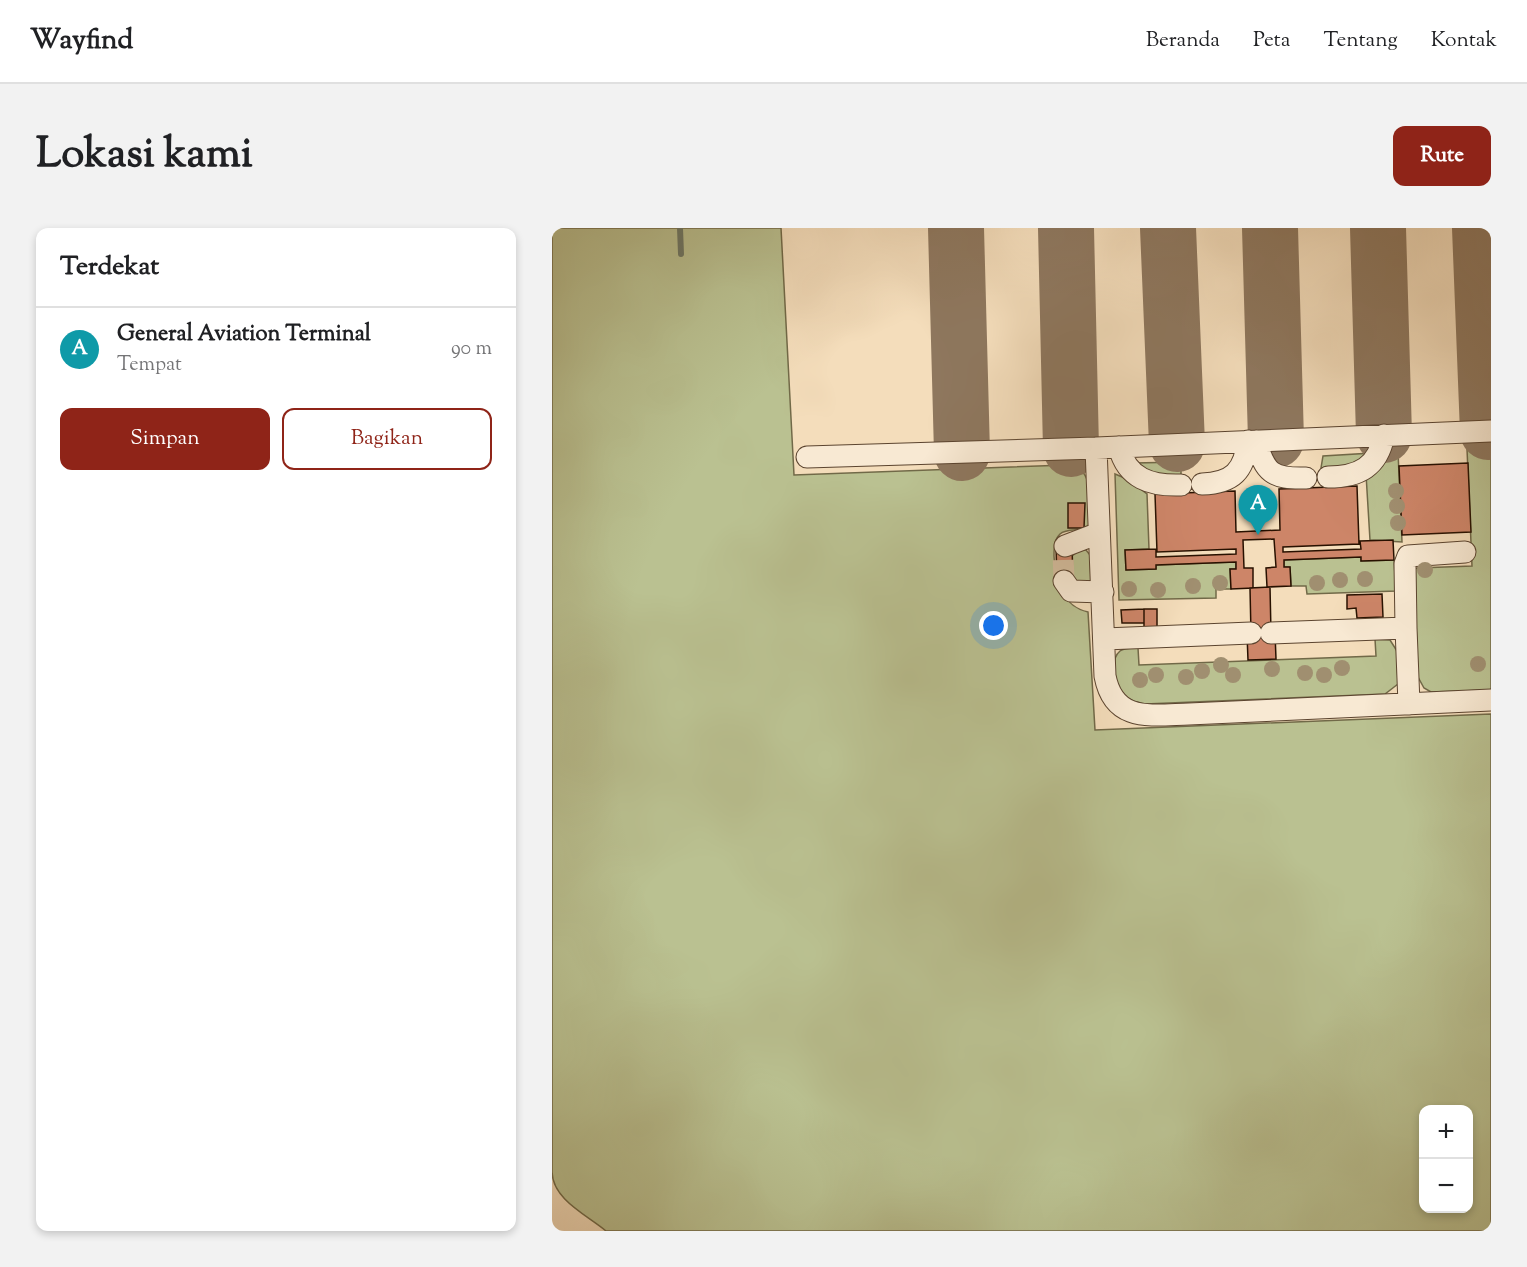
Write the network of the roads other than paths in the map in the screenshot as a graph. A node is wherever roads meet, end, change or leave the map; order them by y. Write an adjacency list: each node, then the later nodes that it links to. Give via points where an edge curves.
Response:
1 (1491, 431): 2 (lane)
2 (1384, 435): 3 (lane); 7 (lane, via 1379,456 1356,474)
3 (1252, 441): 4 (lane); 4 (lane, via 1242,466 1223,483 1156,485 1125,466); 8 (lane, via 1263,464 1279,477)
4 (1119, 447): 5 (lane)
5 (1096, 448): 6 (lane); 9 (lane)
6 (807, 457)
7 (1328, 477)
8 (1306, 478)
9 (1099, 533): 10 (lane); 13 (lane)
10 (1065, 546)
11 (1465, 552): 14 (lane, via 1408,556)
12 (1064, 581): 13 (lane, via 1071,591)
13 (1103, 592): 15 (lane)
14 (1406, 627): 15 (lane); 17 (lane)
15 (1105, 639): 17 (lane, via 1108,691 1116,703 1143,715)
16 (1491, 700): 17 (lane)
17 (1409, 704)

